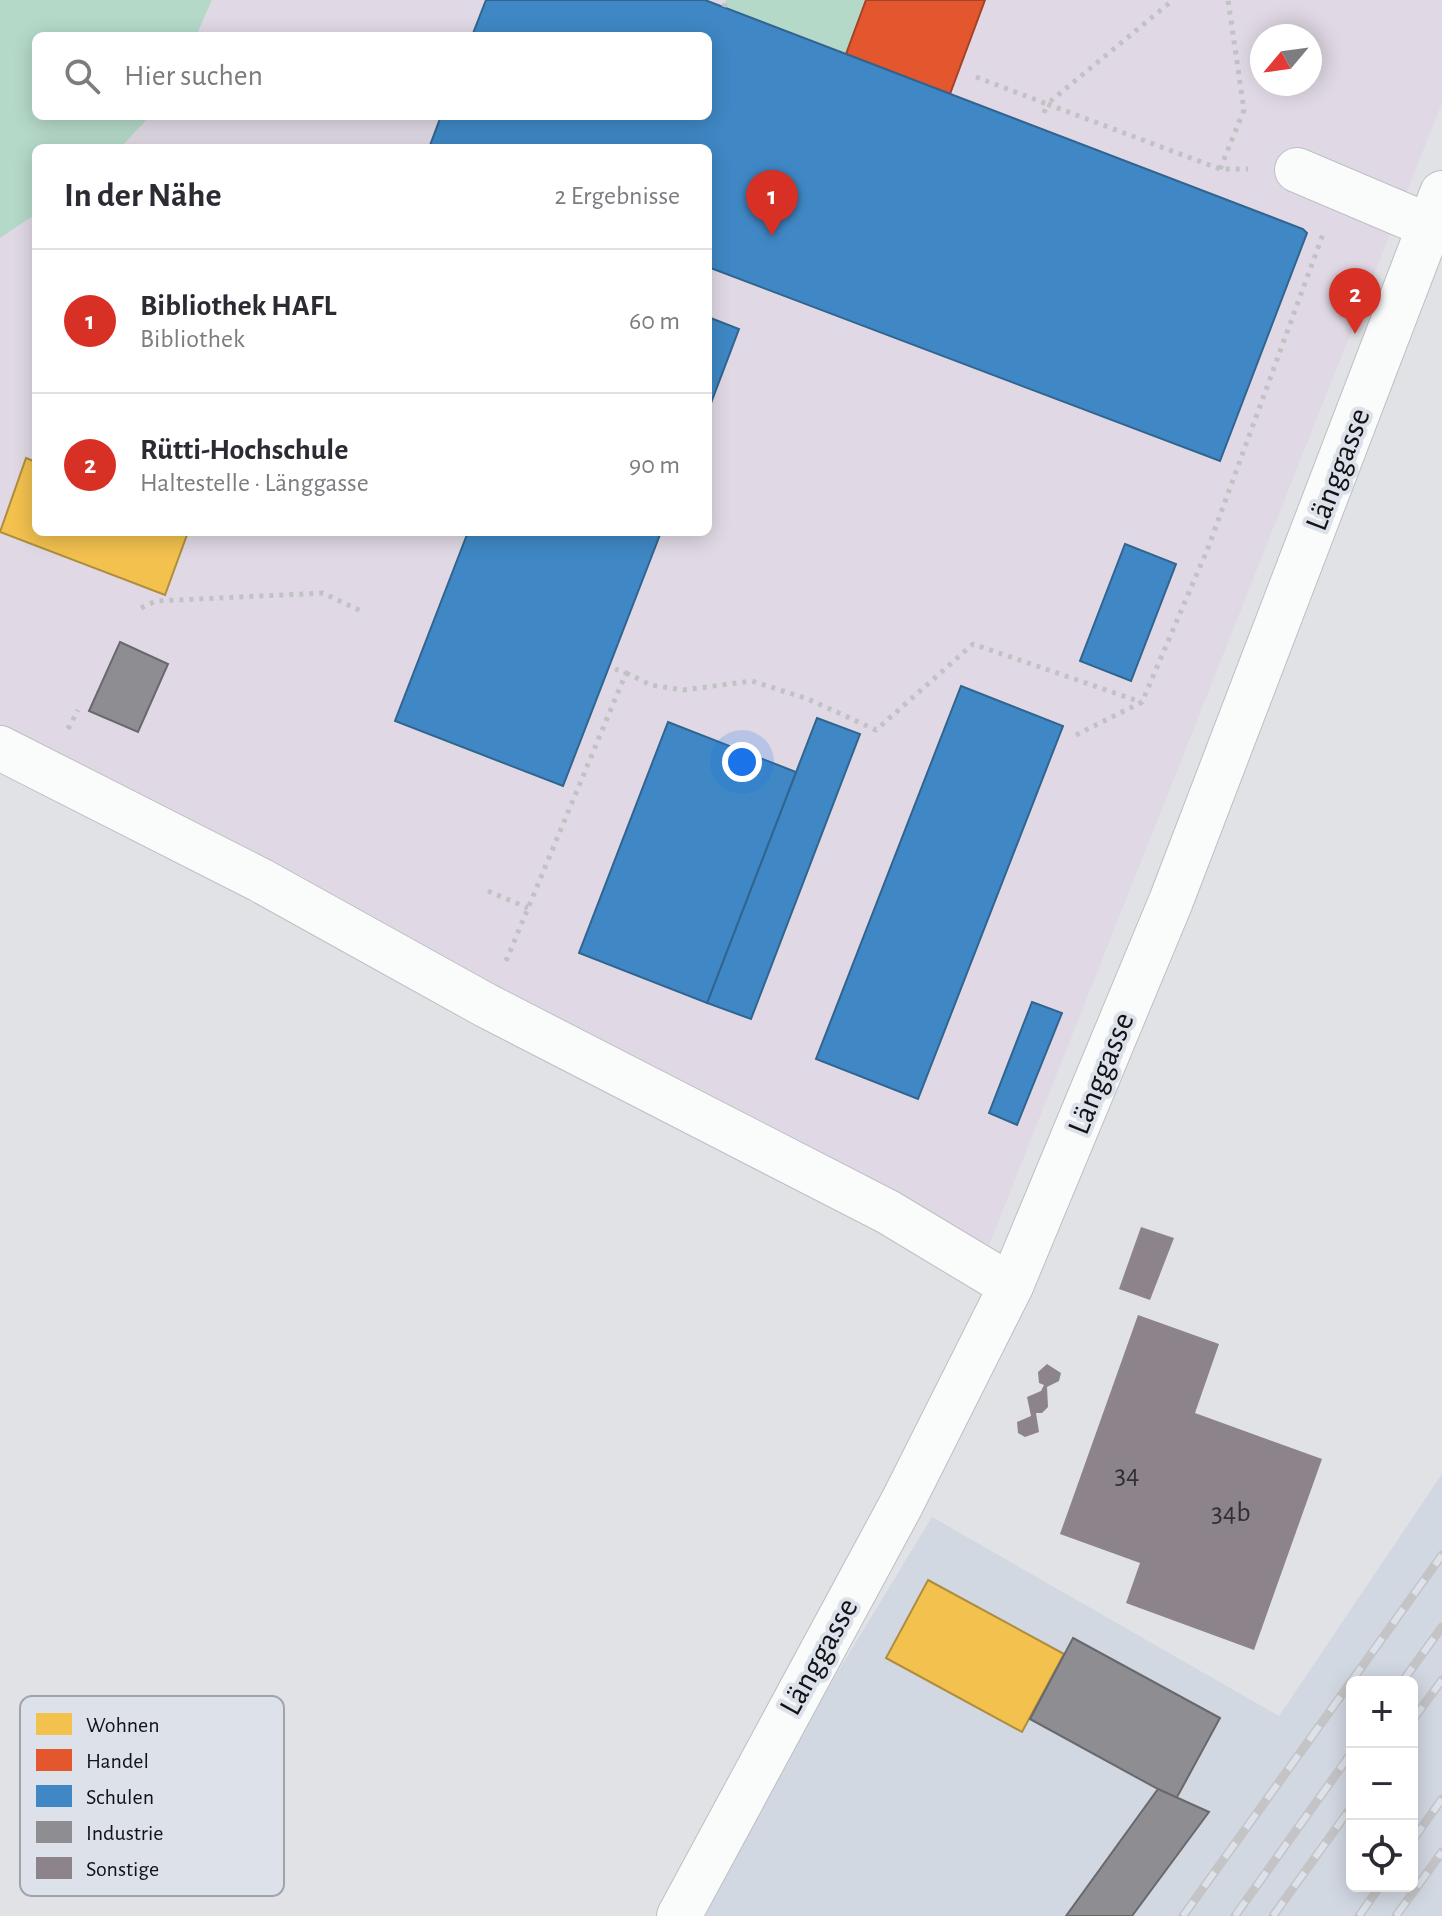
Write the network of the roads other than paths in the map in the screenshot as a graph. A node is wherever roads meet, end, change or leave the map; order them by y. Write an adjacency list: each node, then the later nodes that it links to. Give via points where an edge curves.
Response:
1 (1297, 170): 2 (street, via 1339,188)
2 (1436, 210): 4 (street, Länggasse, via 1171,901)
3 (0, 748): 4 (street, via 888,1212)
4 (1011, 1286): 5 (street, Länggasse, via 902,1503)
5 (679, 1916)

